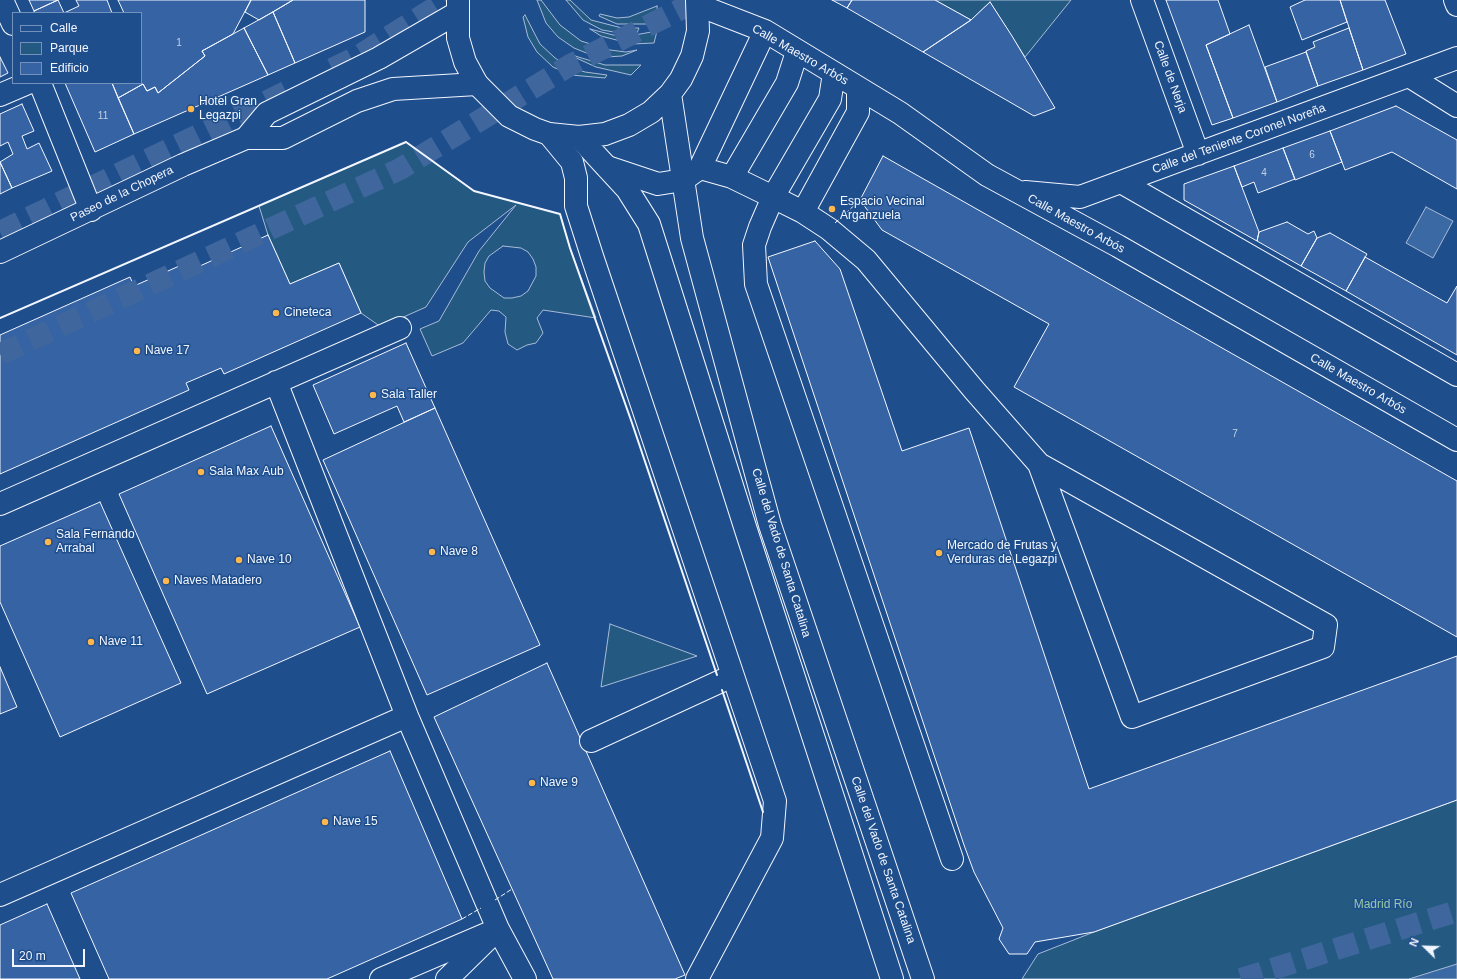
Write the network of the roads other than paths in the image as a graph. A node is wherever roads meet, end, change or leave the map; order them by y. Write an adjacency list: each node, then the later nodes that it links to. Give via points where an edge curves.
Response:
1 (2, 0): 7 (street)
2 (1142, 0): 23 (street, Calle de Nerja)
3 (1455, 0): 5 (street)
4 (698, 2): 8 (street, Calle Maestro Arbós); 17 (street, via 698,31 692,56 681,79)
5 (1457, 5)
6 (457, 6): 15 (street, via 458,38 465,62); 22 (street, Paseo de la Chopera, via 378,58 267,113)
7 (12, 22)
8 (765, 31): 9 (street, Calle Maestro Arbós); 25 (street)
9 (797, 52): 11 (street, Calle Maestro Arbós); 26 (street, via 787,83)
10 (1457, 58): 12 (street, Calle del Teniente Coronel Noreña)
11 (834, 73): 16 (street, Calle Maestro Arbós); 29 (street, via 830,98)
12 (1409, 76): 19 (street); 23 (street, Calle del Teniente Coronel Noreña)
13 (26, 84): 18 (street)
14 (40, 84): 30 (street)
15 (477, 84): 20 (street, via 508,116); 22 (street, Paseo de la Chopera, via 393,89 358,101 283,138)
16 (858, 88): 28 (street, Calle Maestro Arbós, via 900,113); 31 (street, via 858,112)
17 (670, 94): 21 (street, via 651,112 629,125 605,134); 25 (street, Calle del Vado de Santa Catalina)
18 (0, 95)
19 (1457, 106)
20 (549, 134): 21 (street); 39 (street, via 572,162 576,178 576,206)
21 (579, 137): 24 (street, Calle del Vado de Santa Catalina)
22 (246, 138): 30 (street, Paseo de la Chopera, via 182,165)
23 (1198, 154): 27 (street, Calle del Teniente Coronel Noreña)
24 (607, 167): 25 (street, via 658,184); 45 (street, Calle del Vado de Santa Catalina, via 627,189 649,224)
25 (692, 174): 26 (street); 50 (street, Calle del Vado de Santa Catalina, via 692,238 770,525)
26 (732, 178): 29 (street)
27 (1120, 182): 28 (street, Calle del Teniente Coronel Noreña, via 1080,197); 34 (street)
28 (1017, 192): 36 (street, Calle Maestro Arbós, via 1118,246)
29 (774, 197): 31 (street); 42 (street, via 754,245 756,284)
30 (91, 210): 32 (street, Paseo de la Chopera)
31 (803, 212): 37 (street, via 829,229 866,260)
32 (0, 252)
33 (400, 328): 35 (street)
34 (1457, 375)
35 (276, 382): 38 (street); 40 (street)
36 (1457, 440)
37 (1039, 464): 37 (street, via 1326,625 1323,647 1132,717)
38 (0, 504)
39 (732, 676): 41 (street); 49 (street, via 775,801 772,838)
40 (407, 716): 43 (street); 44 (street)
41 (591, 741)
42 (952, 859)
43 (0, 896)
44 (498, 929): 46 (street); 47 (street); 48 (street)
45 (890, 972)
46 (381, 979)
47 (447, 979)
48 (525, 979)
49 (697, 979)
50 (923, 979)

